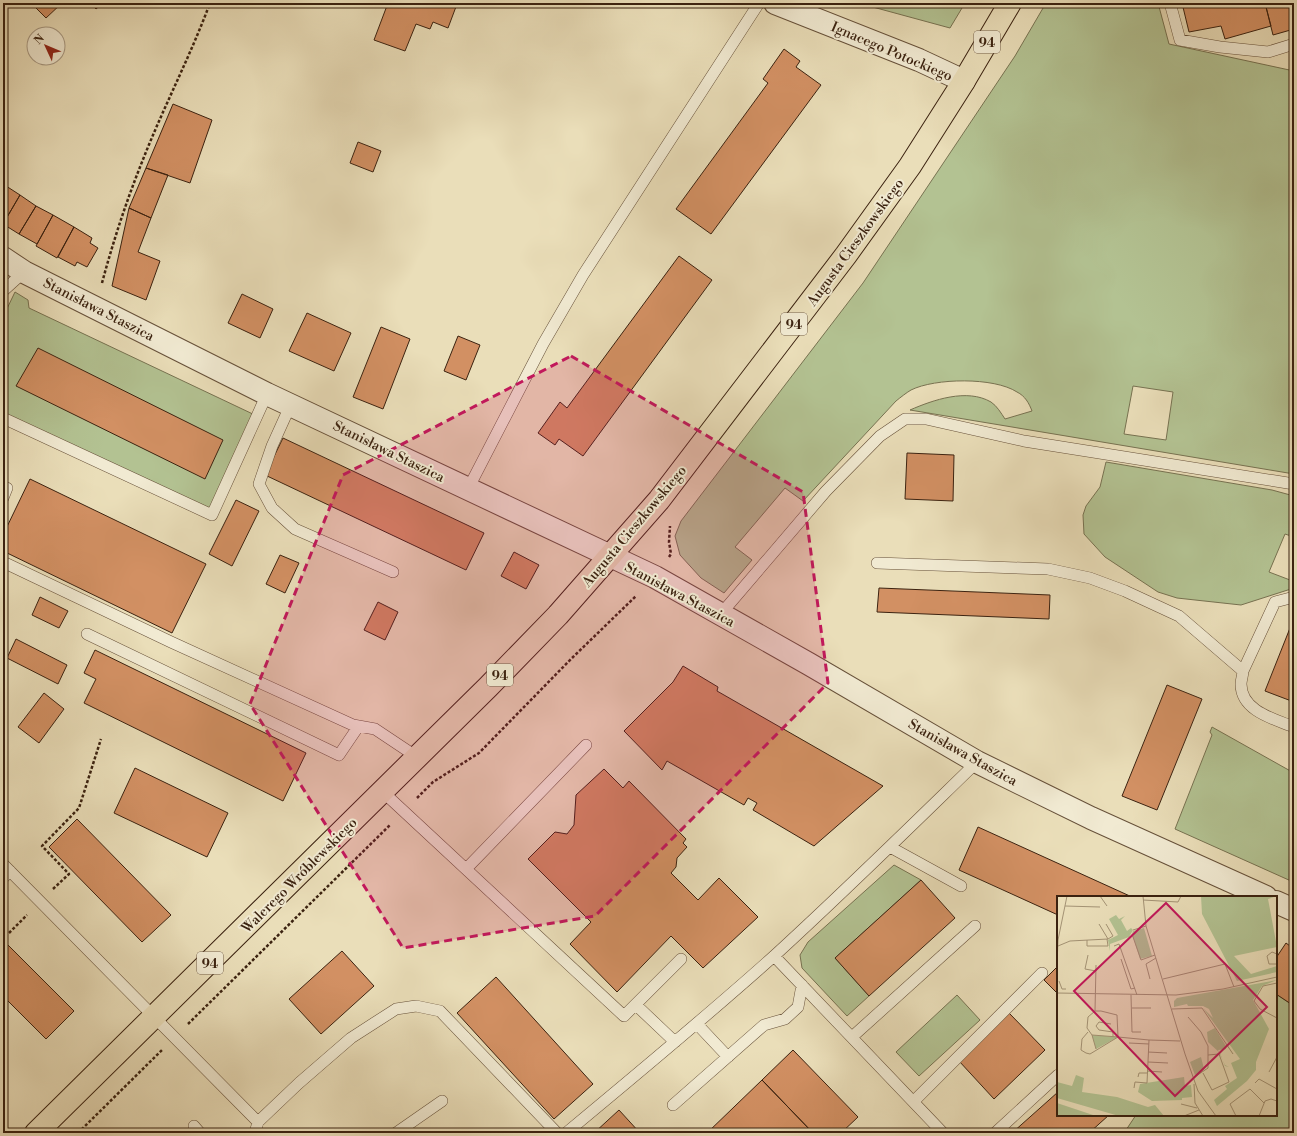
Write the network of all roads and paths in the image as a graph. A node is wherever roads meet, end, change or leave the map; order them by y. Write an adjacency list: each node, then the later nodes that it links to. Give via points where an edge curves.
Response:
1 (210, 3): 10 (path, via 142,162 115,235)
2 (759, 3): 16 (lane, via 583,275 543,344)
3 (775, 3): 7 (street, Ignacego Potockiego, via 919,60)
4 (1010, 3): 7 (main road, Augusta Cieszkowskiego / 94)
5 (1170, 3): 6 (lane, via 1180,40 1268,52)
6 (1294, 44)
7 (964, 81): 17 (main road, Augusta Cieszkowskiego / 94, via 910,166 846,255 654,507)
8 (3, 258): 9 (street, Stanisława Staszica)
9 (24, 272): 11 (lane); 12 (street, Stanisława Staszica)
10 (101, 288)
11 (3, 291)
12 (267, 394): 13 (street, Stanisława Staszica); 14 (lane, via 212,515)
13 (291, 404): 16 (street, Stanisława Staszica); 20 (lane, via 272,446 259,484 272,508 295,530)
14 (3, 418)
15 (1294, 484): 24 (lane, via 1024,441 926,419 905,419 880,436 826,491)
16 (468, 489): 17 (street, Stanisława Staszica)
17 (610, 556): 23 (main road, Augusta Cieszkowskiego / 94); 24 (street, Stanisława Staszica, via 655,577)
18 (3, 562): 27 (lane)
19 (877, 563): 26 (lane, via 1048,569 1090,578 1180,616)
20 (394, 572)
21 (1294, 597): 26 (lane, via 1275,602)
22 (634, 598): 34 (path, via 479,753 433,782)
23 (558, 615): 31 (main road, Walerego Wróblewskiego / 94)
24 (720, 615): 32 (street, Stanisława Staszica)
25 (87, 634): 27 (lane, via 339,754)
26 (1244, 671): 28 (lane, via 1241,684 1247,702 1256,711)
27 (358, 727): 31 (lane, via 375,729)
28 (1294, 728)
29 (101, 739): 40 (path, via 78,808 42,846 69,874)
30 (586, 746): 36 (lane)
31 (417, 757): 33 (main road, Walerego Wróblewskiego / 94)
32 (977, 762): 35 (lane); 39 (street, Stanisława Staszica, via 1090,818)
33 (383, 792): 34 (lane); 50 (main road, Walerego Wróblewskiego / 94)
34 (403, 811): 36 (lane); 52 (path)
35 (890, 847): 38 (lane); 45 (lane)
36 (466, 869): 49 (lane, via 624,1016)
37 (5, 871): 40 (lane)
38 (961, 886)
39 (1264, 896)
40 (40, 902): 44 (path); 50 (lane)
41 (1277, 902): 42 (street)
42 (1294, 910)
43 (975, 926): 53 (lane)
44 (9, 933)
45 (774, 956): 48 (lane); 51 (lane)
46 (681, 959): 49 (lane)
47 (1042, 973): 58 (lane)
48 (802, 985): 53 (lane); 55 (lane, via 798,1007 785,1019 764,1026)
49 (636, 1005): 54 (lane)
50 (154, 1017): 52 (lane); 61 (main road, Walerego Wróblewskiego / 94)
51 (697, 1024): 54 (lane); 55 (lane)
52 (175, 1037): 60 (lane); 62 (path)
53 (852, 1037): 58 (lane)
54 (675, 1042): 65 (lane)
55 (728, 1057): 59 (lane)
56 (1057, 1076): 67 (lane)
57 (442, 1101): 63 (lane)
58 (914, 1101): 66 (lane)
59 (674, 1105)
60 (257, 1128): 64 (lane, via 298,1083 351,1038 396,1009 416,1006 440,1012)
61 (36, 1133)
62 (78, 1133)
63 (396, 1133)
64 (557, 1133)
65 (566, 1133)
66 (943, 1133)
67 (995, 1133)

